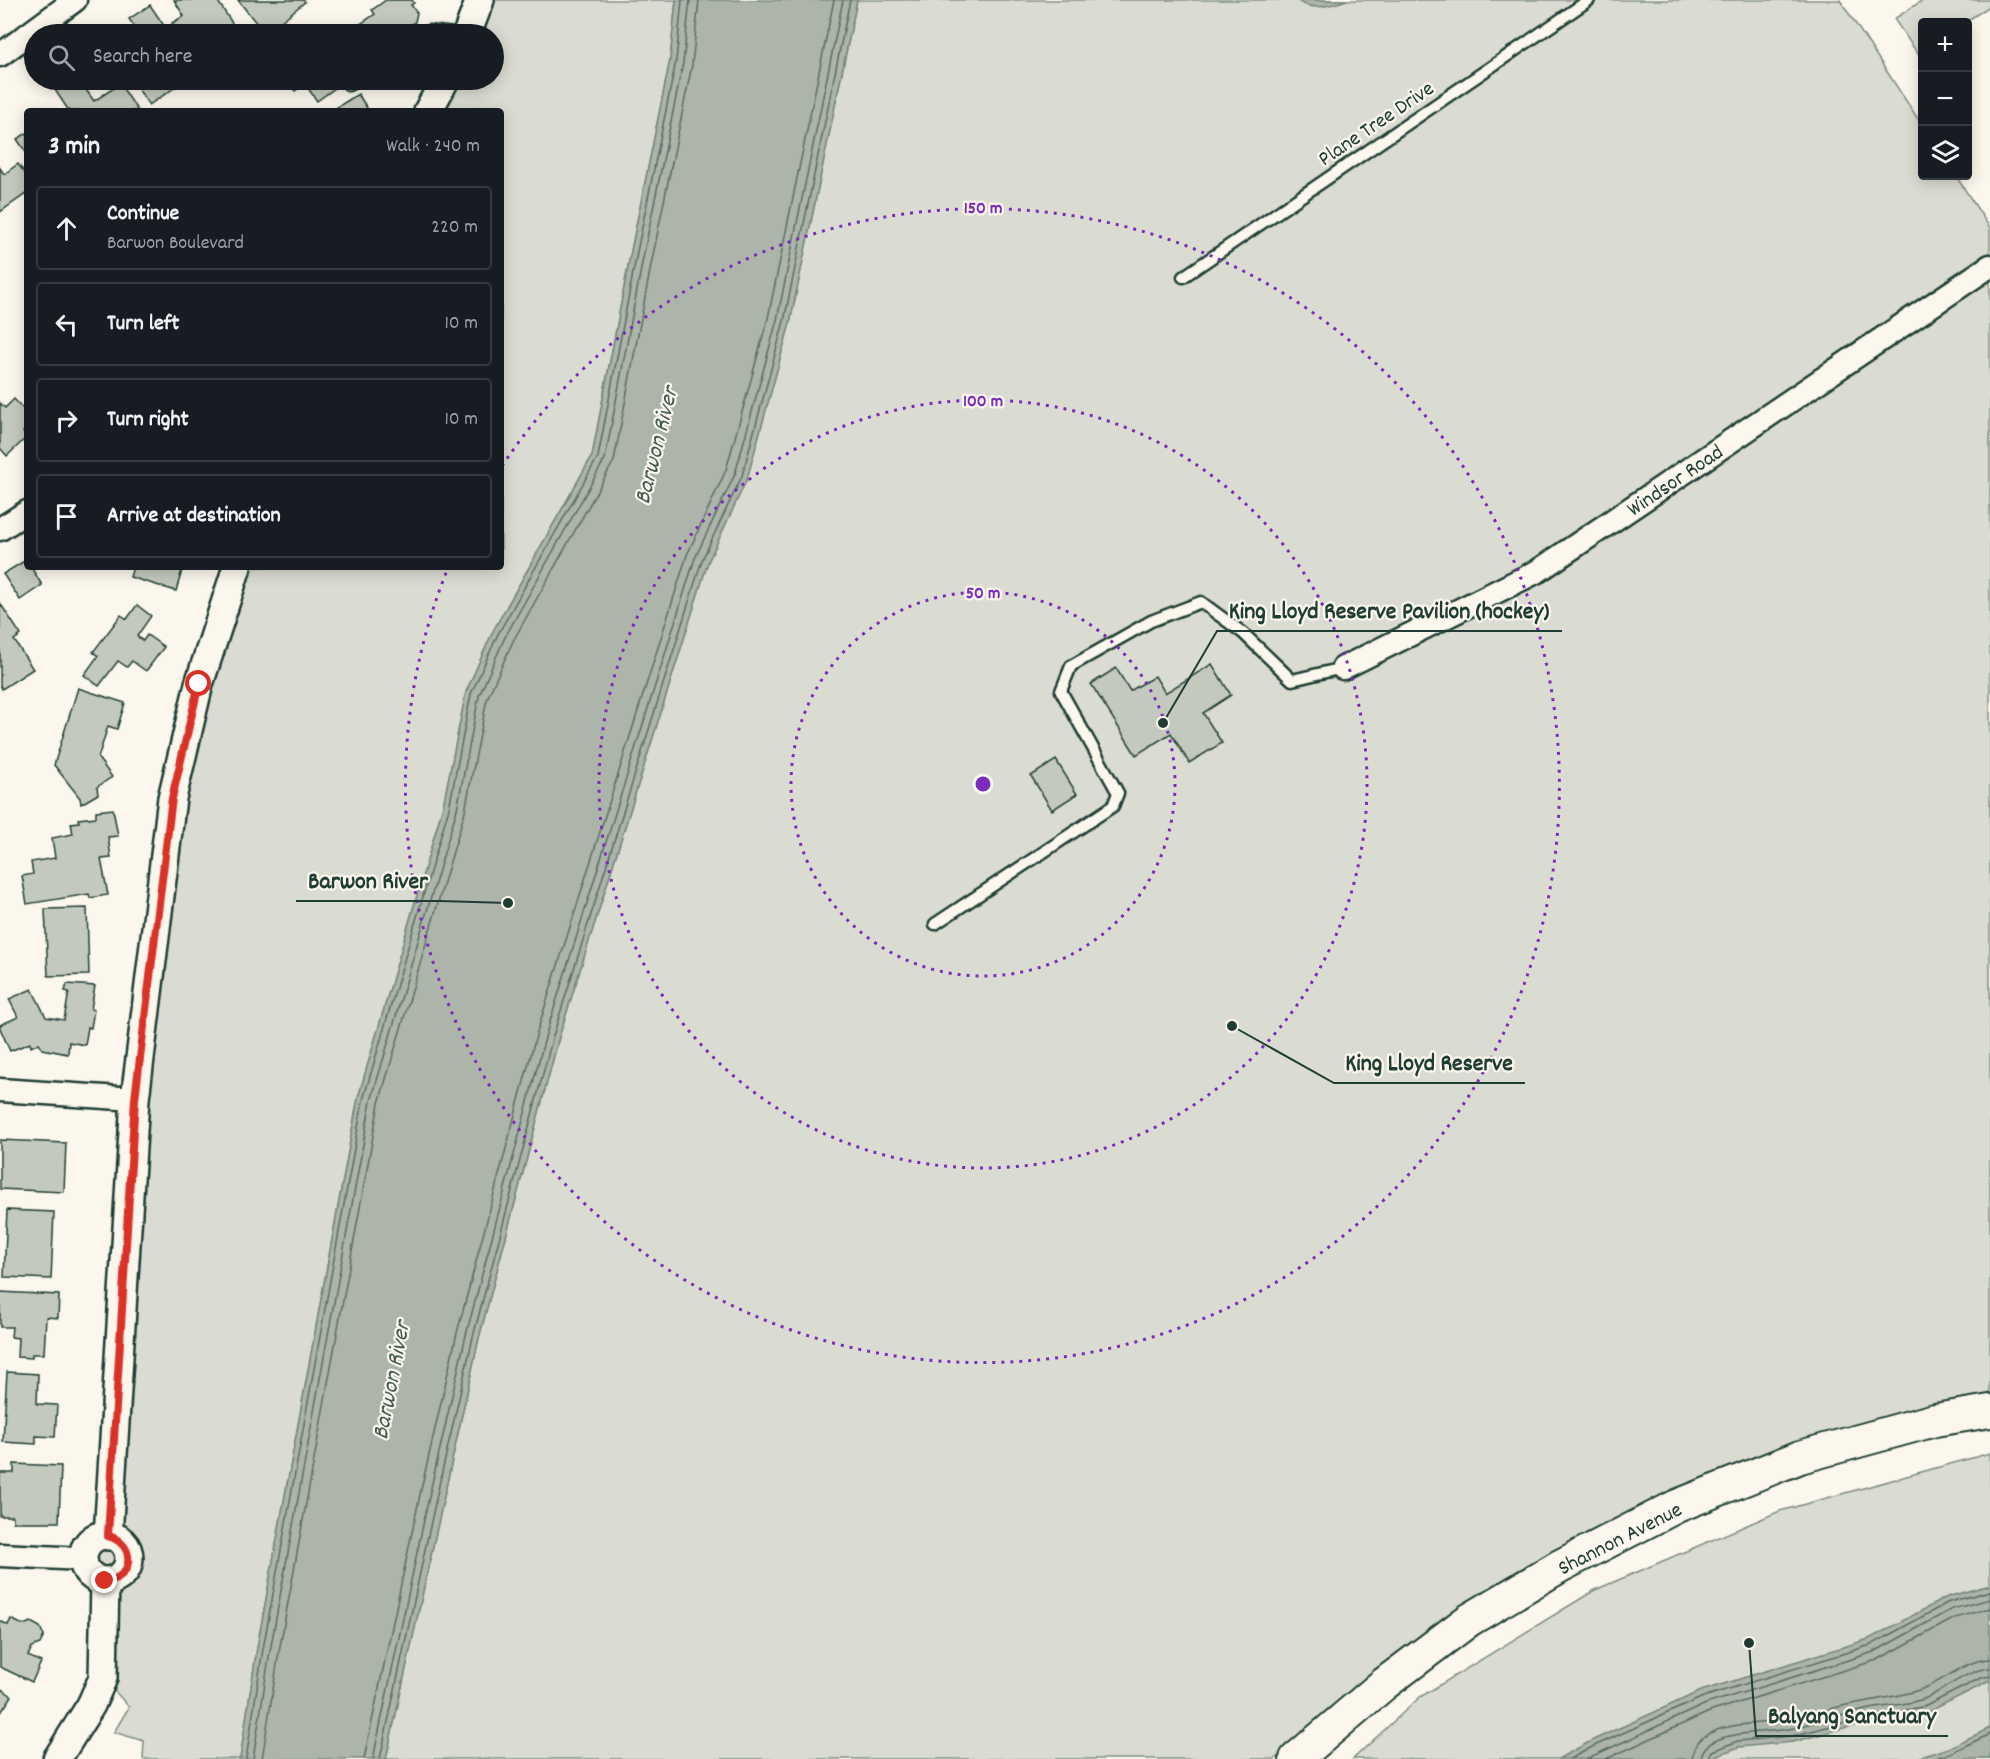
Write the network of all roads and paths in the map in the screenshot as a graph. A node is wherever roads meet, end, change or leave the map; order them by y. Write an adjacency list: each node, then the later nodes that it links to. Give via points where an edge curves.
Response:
1 (75, 0): 4 (street)
2 (480, 0): 6 (street)
3 (1589, 0): 12 (lane, Plane Tree Drive)
4 (53, 7): 5 (street)
5 (34, 24)
6 (471, 24)
7 (24, 33): 8 (street)
8 (0, 55)
9 (440, 90): 10 (street)
10 (430, 108)
11 (1990, 266): 16 (street, Windsor Road, via 1538,571)
12 (1183, 277)
13 (24, 514): 14 (street)
14 (0, 529)
15 (236, 570): 19 (street, via 199,684 172,798)
16 (1343, 668): 17 (lane, via 1292,680 1243,633 1201,602 1151,621 1071,666 1061,691 1118,793 1113,806)
17 (934, 924)
18 (0, 1090): 19 (street)
19 (135, 1099): 21 (street)
20 (1990, 1411): 26 (main road, Shannon Avenue, via 1935,1420 1800,1457 1677,1506 1560,1566 1469,1620 1384,1684)
21 (108, 1536): 23 (street, via 93,1539); 24 (street, via 126,1549 128,1564 120,1577)
22 (0, 1555): 23 (street)
23 (83, 1559): 24 (street, via 87,1572)
24 (105, 1581): 25 (street, via 103,1678)
25 (57, 1759)
26 (1296, 1759)

